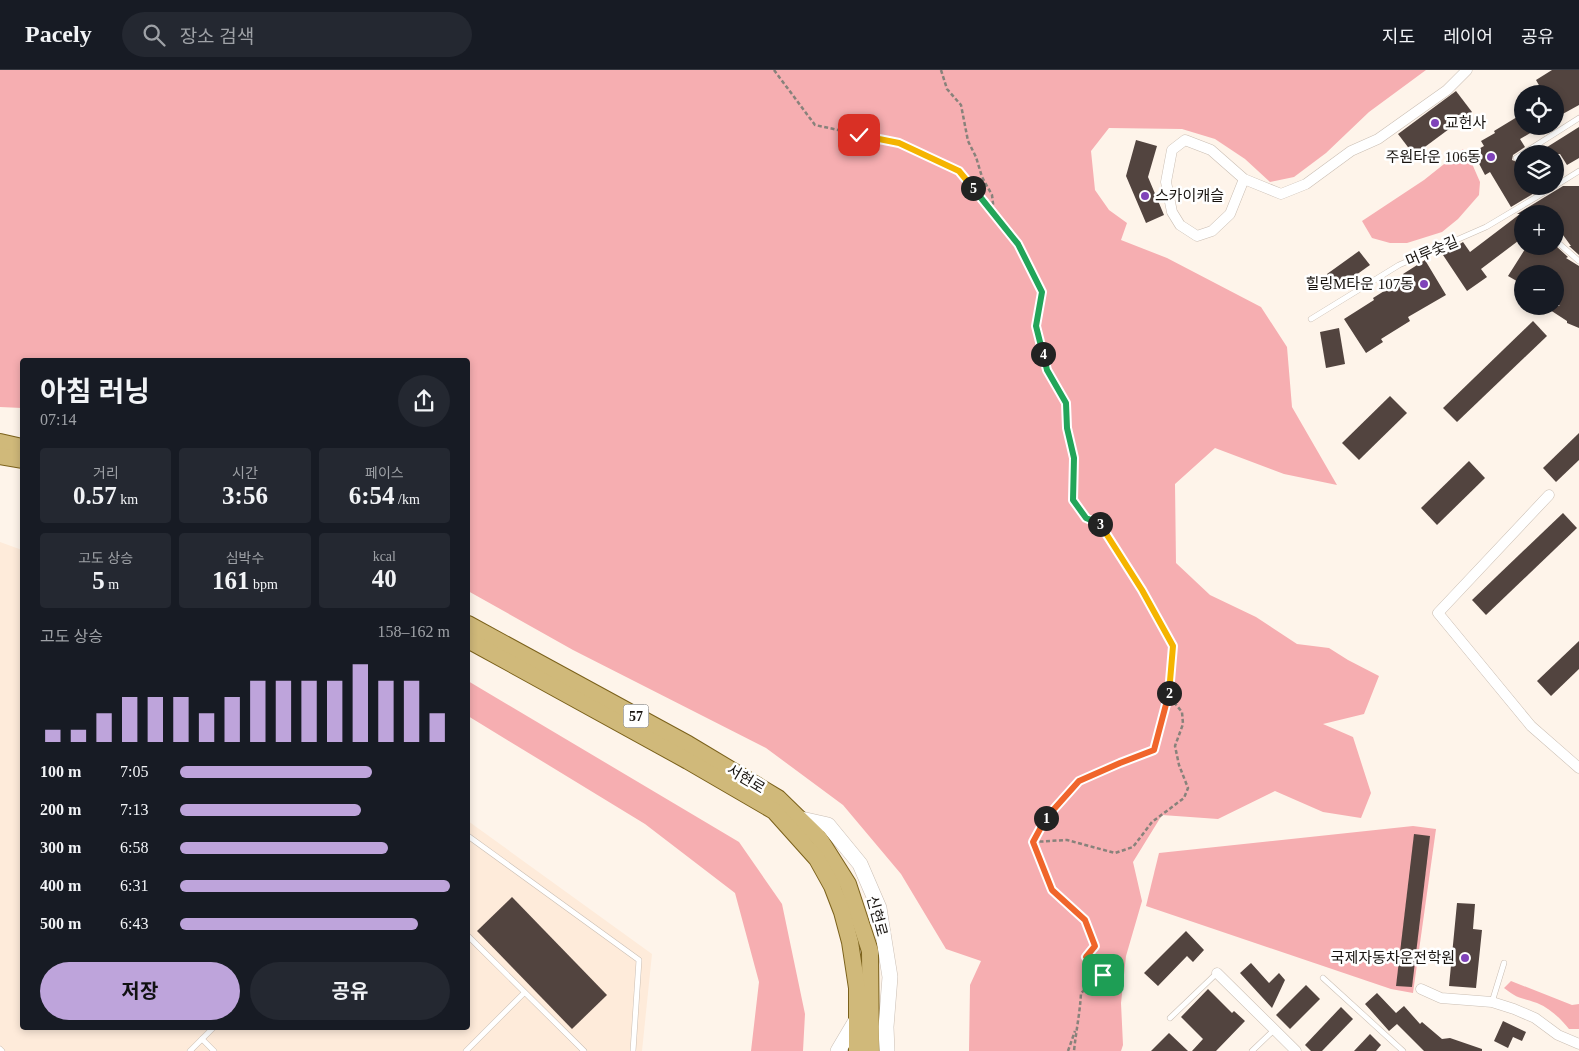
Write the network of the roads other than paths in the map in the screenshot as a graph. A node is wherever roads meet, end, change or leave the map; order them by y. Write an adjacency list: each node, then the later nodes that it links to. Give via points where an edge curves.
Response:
1 (1467, 70): 5 (street, via 1440,96 1378,139 1351,151 1306,184 1281,194)
2 (1579, 118): 3 (lane)
3 (1536, 145)
4 (1579, 171): 6 (lane, 머루숯길)
5 (1244, 179): 5 (street, via 1211,150 1185,140 1172,150 1166,182 1172,212 1180,225 1197,236 1212,231 1230,214)
6 (1564, 180)
7 (1540, 195): 10 (lane, 머루숯길, via 1486,227 1399,265)
8 (1564, 248): 9 (lane)
9 (1579, 261)
10 (1311, 320)
11 (0, 442): 12 (main road)
12 (20, 447)
13 (0, 456): 14 (main road)
14 (20, 460)
15 (1549, 495): 18 (street, via 1438,613 1531,726)
16 (470, 625): 19 (main road, 서현로 / 57, via 688,744 778,798)
17 (470, 641): 29 (main road, 서현로 / 57, via 774,811 817,859 832,886 850,942 857,988)
18 (1579, 768)
19 (798, 818): 41 (main road, 서현로 / 57, via 819,838 848,884 870,951); 42 (main road, 신현로, via 828,825 860,864 878,908 890,977)
20 (470, 837): 38 (lane, via 639,960)
21 (470, 938): 26 (lane)
22 (1504, 963): 27 (lane)
23 (1217, 973): 28 (lane); 31 (street)
24 (1323, 978): 45 (lane)
25 (1421, 989): 27 (street, via 1441,998)
26 (524, 993): 36 (lane); 37 (lane)
27 (1492, 1002): 33 (street, via 1534,1018 1558,1035)
28 (1170, 1018)
29 (857, 1019): 39 (main road); 40 (main road, 서현로 / 57)
30 (210, 1030): 32 (lane)
31 (1274, 1030): 43 (lane); 44 (street)
32 (202, 1039): 34 (lane); 35 (lane)
33 (1579, 1044)
34 (190, 1051)
35 (214, 1051)
36 (466, 1051)
37 (584, 1051)
38 (633, 1051)
39 (838, 1051)
40 (857, 1051)
41 (871, 1051)
42 (887, 1051)
43 (1252, 1051)
44 (1296, 1051)
45 (1403, 1051)

